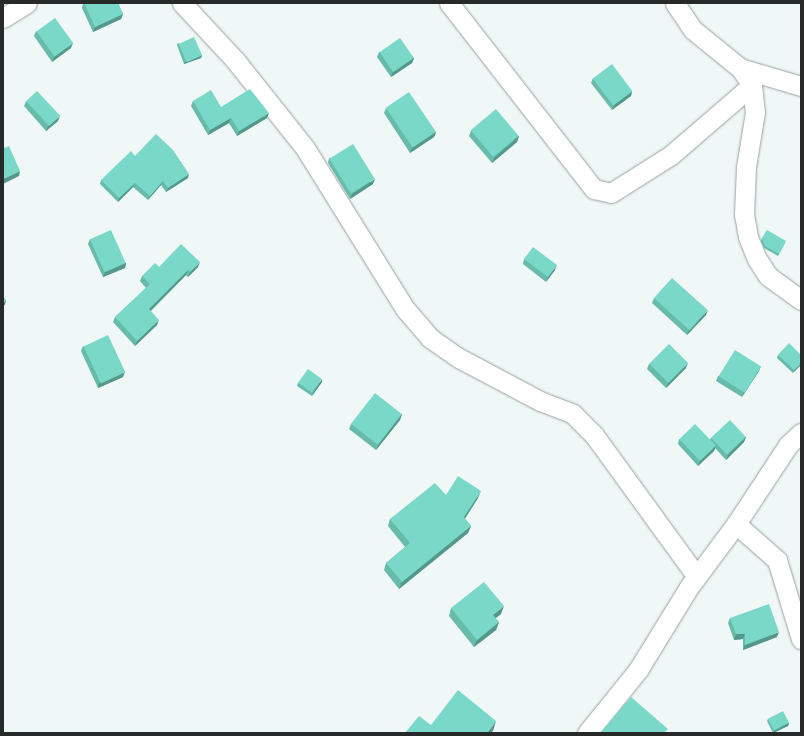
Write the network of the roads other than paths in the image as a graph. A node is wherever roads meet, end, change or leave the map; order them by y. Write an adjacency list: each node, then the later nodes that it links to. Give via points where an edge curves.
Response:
1 (27, 3): 5 (street)
2 (182, 3): 12 (street, via 235,60 305,148 406,310 430,338 459,358 540,401 572,413 594,435)
3 (448, 3): 7 (street, via 594,189 602,192 611,193 671,155)
4 (675, 3): 6 (street, via 693,30)
5 (3, 18)
6 (740, 68): 7 (street); 8 (street)
7 (752, 85): 9 (street, via 755,112 746,167 744,214 748,237 757,259 768,276)
8 (801, 86)
9 (801, 300)
10 (801, 433): 11 (street, via 788,445)
11 (736, 524): 12 (street); 13 (street, via 777,560)
12 (696, 577): 14 (street, via 638,670)
13 (801, 639)
14 (587, 733)

